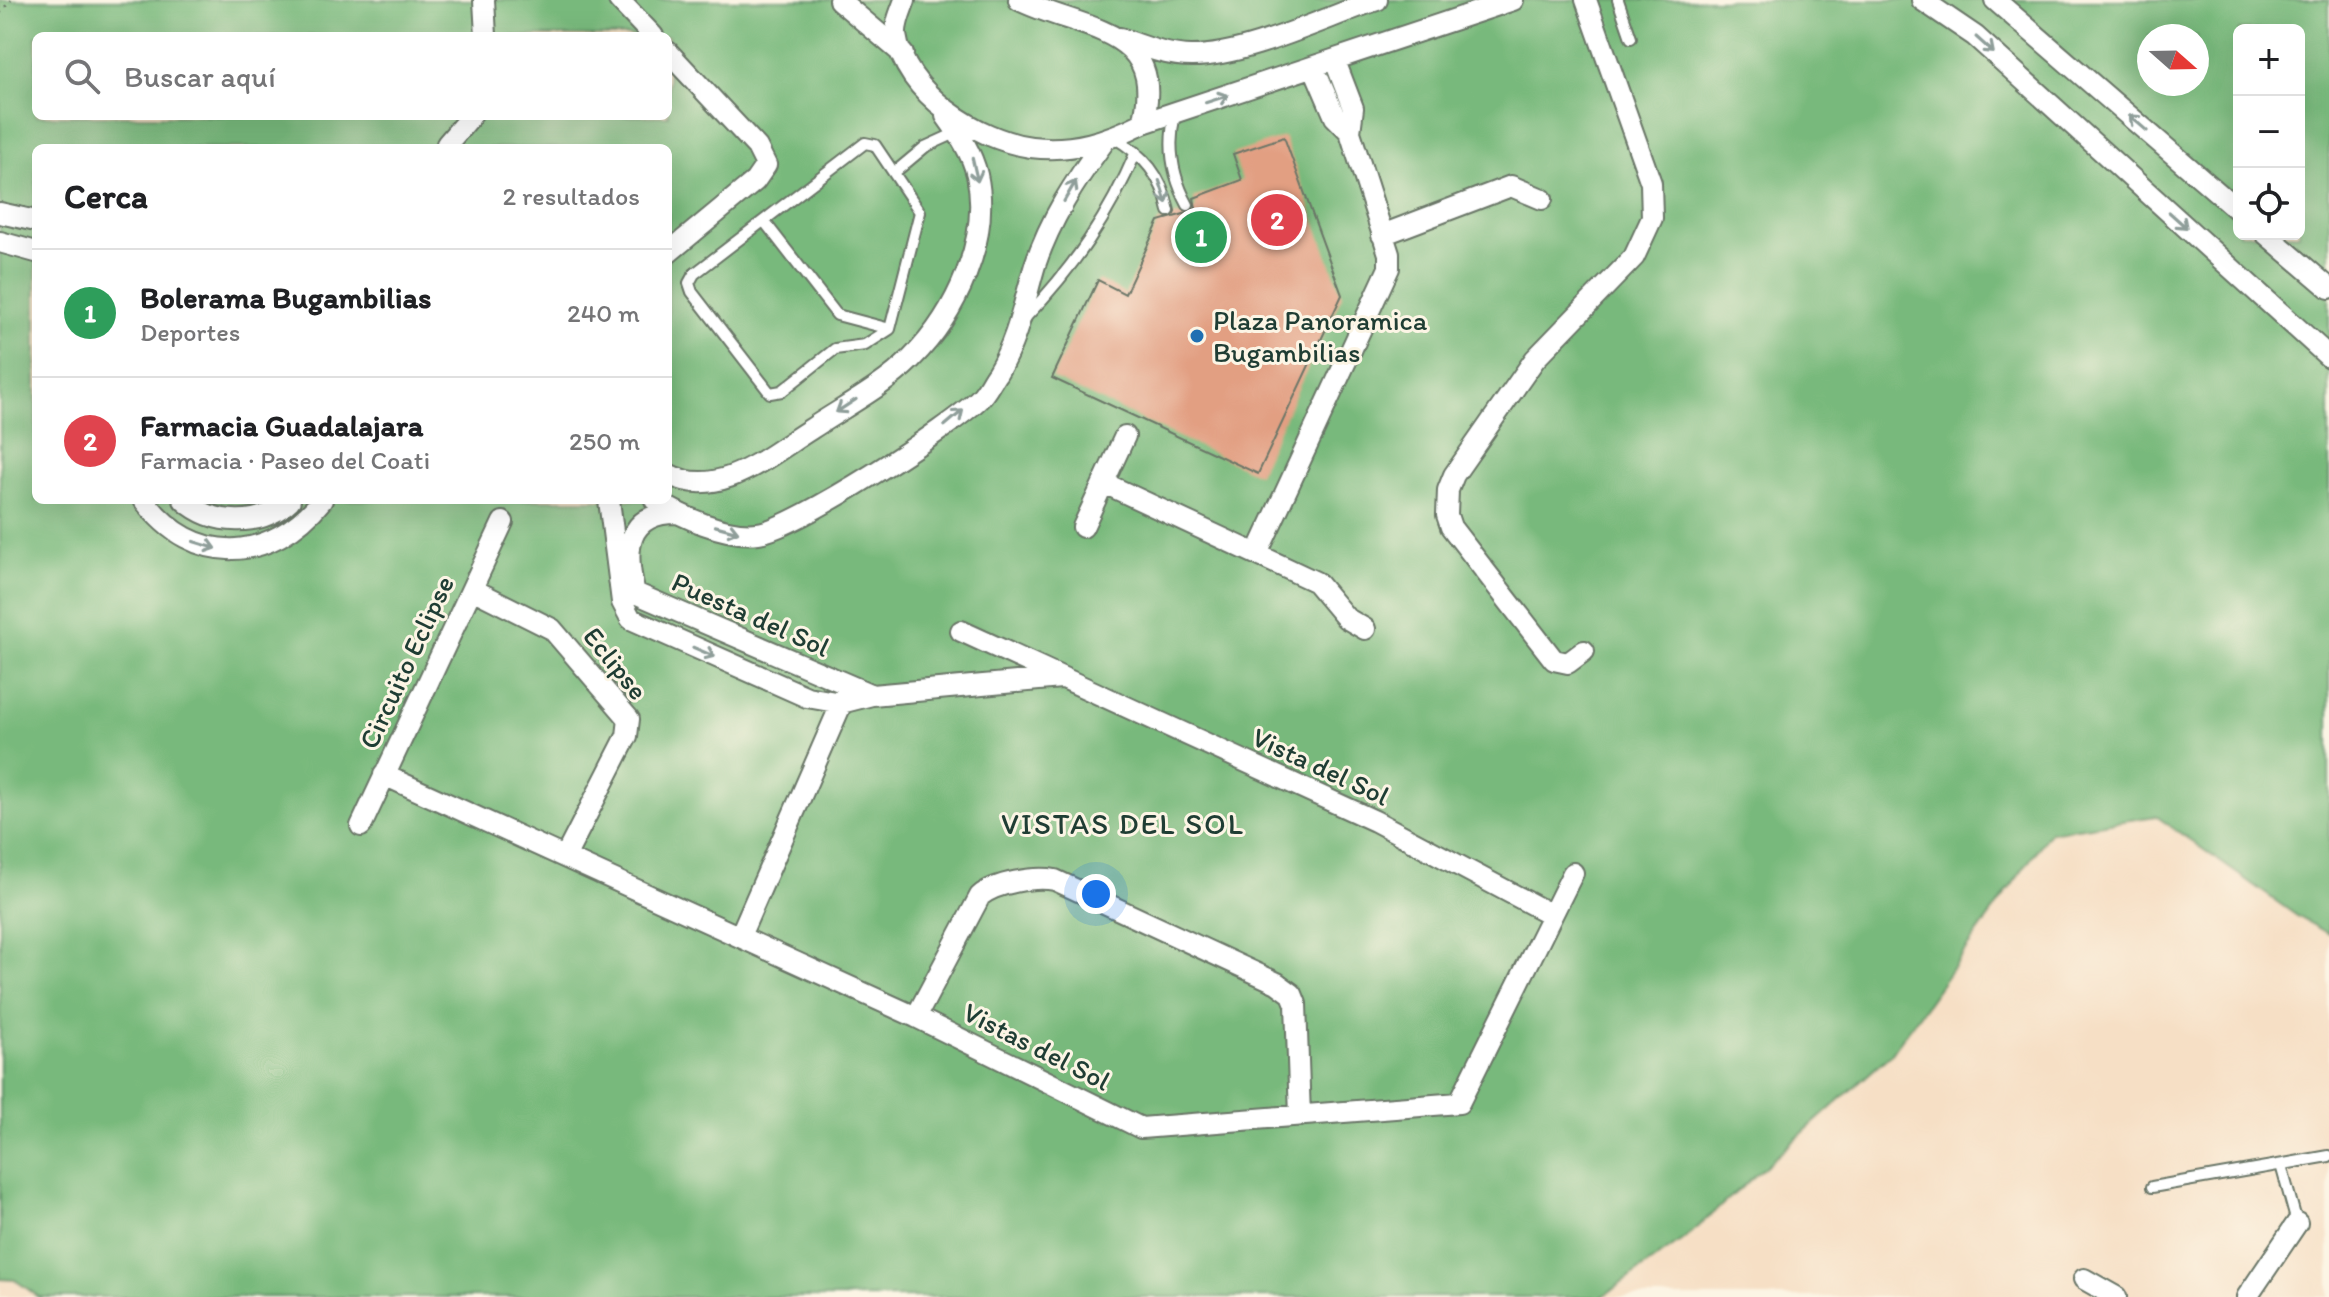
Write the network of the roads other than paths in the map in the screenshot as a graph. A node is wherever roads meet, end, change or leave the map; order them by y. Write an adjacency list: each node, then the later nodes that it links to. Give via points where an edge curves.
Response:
1 (484, 0): 12 (street)
2 (619, 0): 13 (street)
3 (839, 0): 16 (street)
4 (1019, 0): 14 (street)
5 (1377, 0): 14 (street, via 1220,55 1158,52)
6 (1513, 0): 18 (street)
7 (1586, 0): 65 (street, via 1651,183 1648,231 1634,257 1535,359 1454,475 1446,502 1460,541 1554,660 1568,663)
8 (1618, 0): 15 (lane)
9 (1922, 0): 45 (street, one-way to 45, via 1975,36)
10 (1995, 0): 32 (street, one-way to 10)
11 (901, 5): 16 (street, via 896,33)
12 (486, 32)
13 (649, 32)
14 (1120, 38): 23 (street, via 1146,73 1149,99)
15 (1631, 38)
16 (903, 54): 20 (street)
17 (672, 56): 40 (street, via 757,147 766,165 755,181)
18 (1335, 61): 19 (street); 25 (street, via 1353,108)
19 (1314, 68): 21 (street, one-way to 19); 25 (street, via 1335,117)
20 (937, 103): 24 (street); 26 (street, via 965,124 1020,144 1066,148)
21 (1175, 114): 23 (street); 31 (lane, via 1172,163)
22 (468, 120): 27 (street)
23 (1143, 123): 26 (street)
24 (958, 132): 29 (lane, via 925,147); 47 (street, one-way to 47, via 978,177 977,232 956,298 937,330 909,361 870,390 756,464 724,480 697,484)
25 (1350, 132): 37 (street)
26 (1108, 140): 28 (lane); 43 (street, one-way to 26, via 1054,219)
27 (447, 144)
28 (1136, 152): 33 (lane, one-way to 33, via 1160,181); 43 (lane, via 1089,245)
29 (895, 172): 36 (lane, via 875,145 865,143); 44 (lane, via 920,212)
30 (1542, 199): 37 (street, via 1511,186)
31 (1188, 205)
32 (2233, 206)
33 (1169, 211)
34 (0, 213): 35 (street)
35 (32, 220)
36 (764, 221): 44 (lane, via 837,315); 44 (lane, via 689,283 766,391 778,393 835,349 865,345)
37 (1382, 235): 58 (street, via 1389,254 1382,289)
38 (2273, 240): 42 (street)
39 (0, 242): 41 (street)
40 (672, 250)
41 (32, 251)
42 (2329, 288)
43 (1021, 322): 55 (street, one-way to 43, via 743,534 797,519 943,428 981,398)
44 (890, 329)
45 (2329, 357)
46 (1125, 436): 48 (street)
47 (672, 475)
48 (1104, 483): 57 (street); 58 (street)
49 (148, 504): 52 (street, one-way to 52, via 179,535 219,549 250,549 271,542 292,531)
50 (188, 504): 51 (street, via 219,518 247,521 277,513)
51 (286, 504)
52 (318, 504)
53 (610, 504): 60 (street)
54 (663, 504): 55 (street)
55 (682, 513): 60 (street, Puesta del Sol, via 654,515 637,525 629,555)
56 (503, 522): 59 (street, Circuito Eclipse)
57 (1083, 527)
58 (1257, 554): 62 (street, via 1316,582 1346,618)
59 (472, 589): 68 (street, Circuito Eclipse); 70 (street, Eclipse, via 552,629 629,719 627,736)
60 (628, 598): 61 (street, Puesta del Sol); 64 (street, Puesta del Sol, via 631,619)
61 (670, 610): 64 (street); 67 (street, Puesta del Sol)
62 (1365, 629)
63 (961, 631): 66 (street, Vista del Sol)
64 (660, 633): 67 (street, Puesta del Sol, one-way to 67, via 807,697)
65 (1584, 651)
66 (1061, 678): 67 (street, Vista del Sol); 72 (street, Vista del Sol, via 1375,821)
67 (845, 695): 73 (street)
68 (384, 775): 69 (street, Circuito Eclipse); 70 (street, Vistas del Sol)
69 (361, 826)
70 (565, 857): 73 (street, Vistas del Sol)
71 (1573, 873): 72 (street, Vistas del Sol)
72 (1552, 915): 75 (street, Vistas del Sol, via 1459,1103)
73 (740, 936): 74 (street, Vistas del Sol)
74 (916, 1017): 75 (street, Vistas del Sol, via 1141,1128); 75 (street, via 983,893 1055,880 1292,994 1298,1014)
75 (1300, 1116)
76 (2329, 1156): 77 (lane)
77 (2281, 1165): 78 (lane); 79 (lane)
78 (2152, 1187)
79 (2297, 1223): 82 (street)
80 (2084, 1279): 81 (street)
81 (2116, 1297)
82 (2247, 1297)

